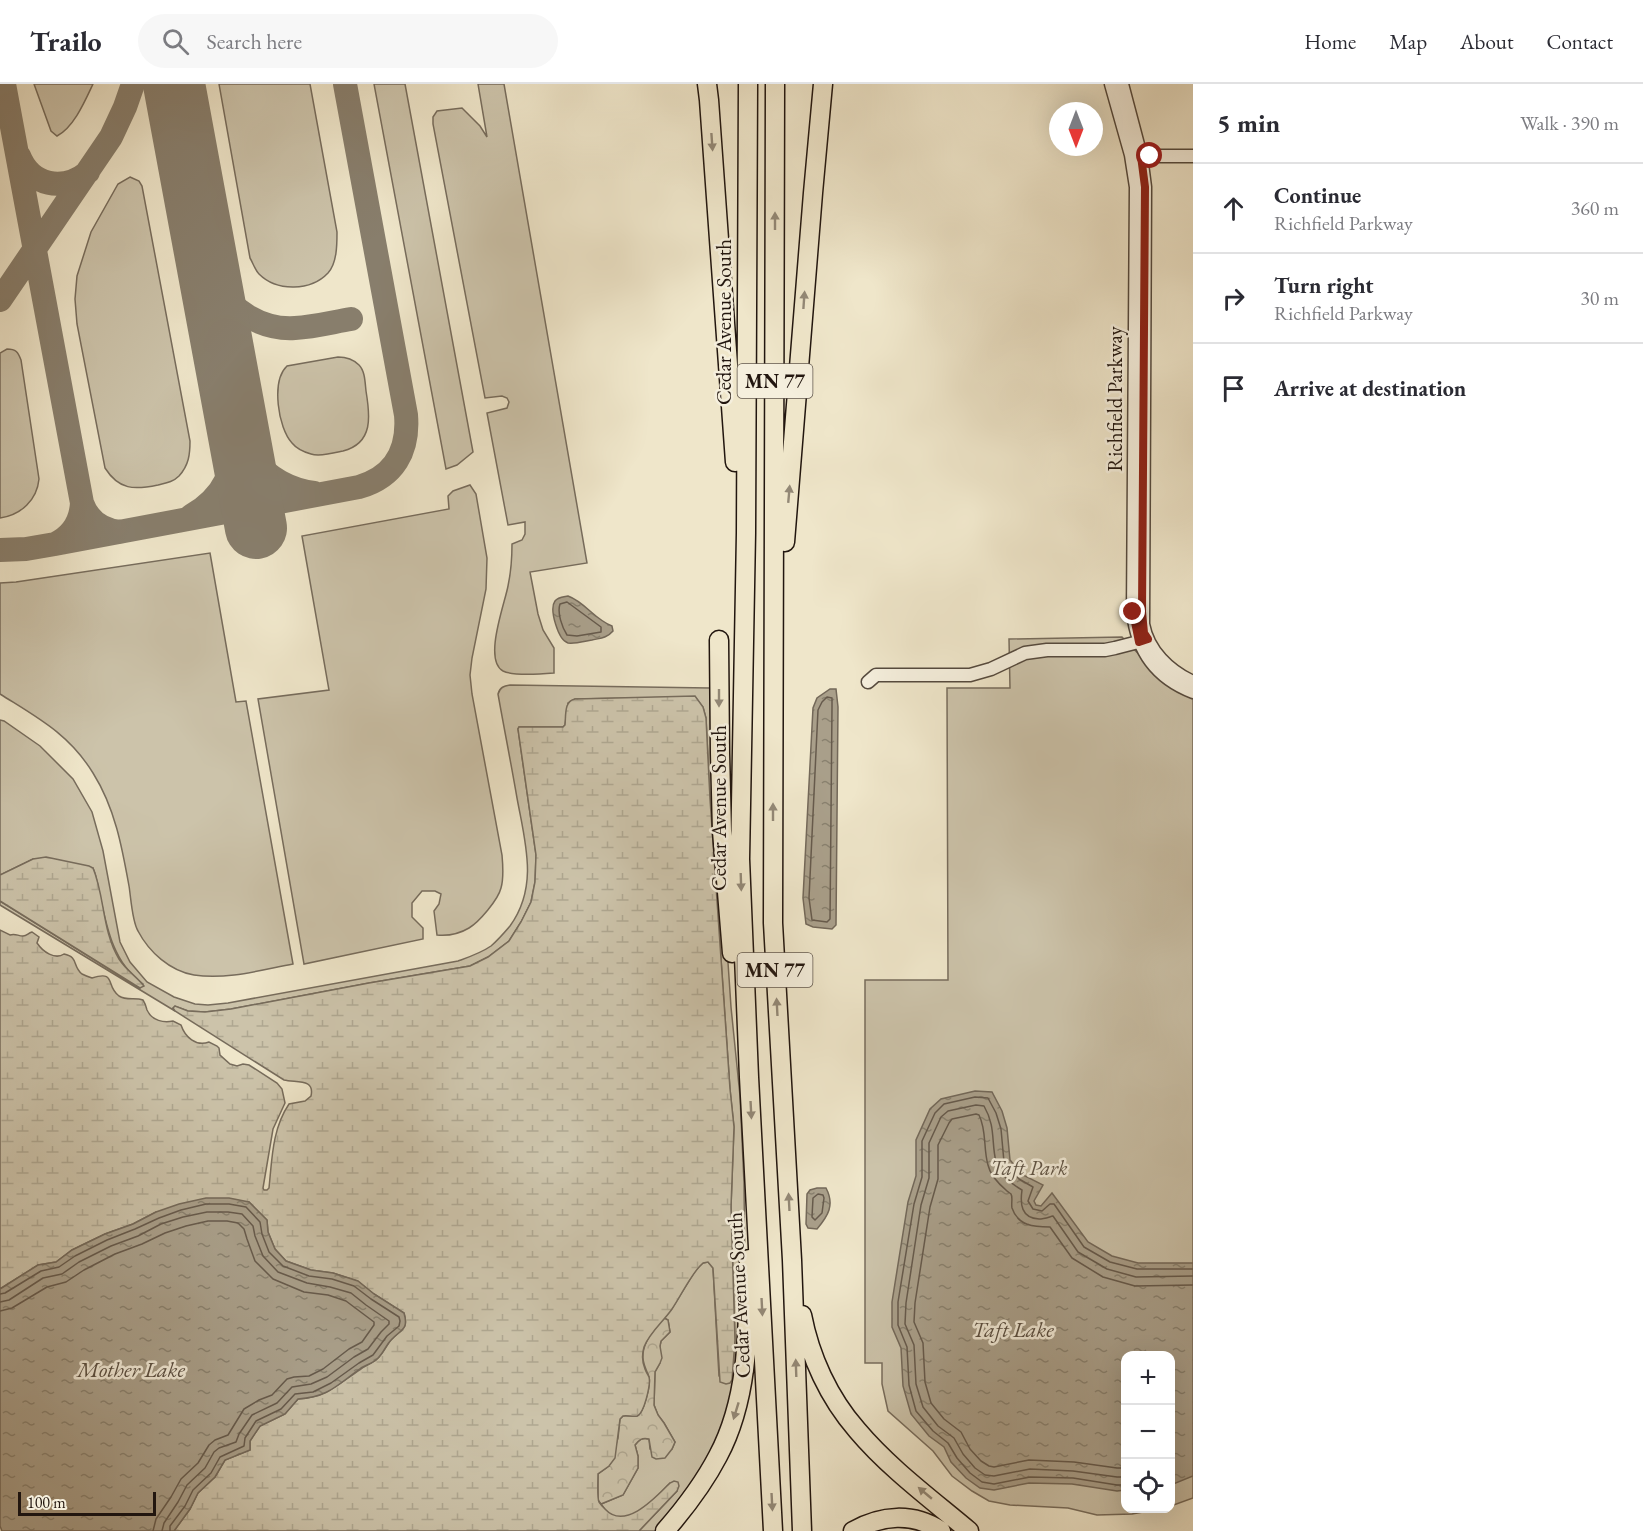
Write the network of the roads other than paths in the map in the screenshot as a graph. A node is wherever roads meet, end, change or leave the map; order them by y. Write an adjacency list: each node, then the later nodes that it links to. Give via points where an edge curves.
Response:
1 (706, 84): 11 (highway, one-way to 11, via 732,415)
2 (748, 84): 11 (highway, Cedar Avenue South / MN 77)
3 (775, 84): 12 (highway, MN 77, one-way to 3)
4 (823, 84): 12 (highway, one-way to 4)
5 (1111, 84): 10 (street, Richfield Parkway, via 1136,187 1133,612)
6 (1122, 84): 7 (street, Richfield Parkway)
7 (1141, 156): 8 (street); 10 (street, Richfield Parkway, via 1145,187)
8 (1193, 156)
9 (719, 640): 16 (highway, one-way to 16, via 722,831 737,1012)
10 (1143, 641): 13 (street, via 1105,650 1024,653 970,675 876,675); 14 (street, Richfield Parkway, via 1164,663); 15 (street, Richfield Parkway, via 1149,658 1167,679)
11 (743, 677): 16 (highway, Cedar Avenue South / MN 77, one-way to 16, via 740,860)
12 (774, 678): 18 (highway, MN 77, one-way to 12, via 772,922)
13 (868, 682)
14 (1193, 682)
15 (1193, 692)
16 (749, 1077): 17 (highway, Cedar Avenue South / MN 77, one-way to 17)
17 (753, 1144): 19 (highway, one-way to 19, via 747,1342 739,1400 718,1456); 20 (highway, Cedar Avenue South / MN 77, one-way to 20)
18 (792, 1260): 21 (highway, MN 77, one-way to 18); 24 (highway, one-way to 18, via 872,1447 831,1394 810,1346)
19 (665, 1531)
20 (773, 1531)
21 (801, 1531)
22 (853, 1531): 23 (highway, via 878,1519 893,1517 921,1520)
23 (941, 1531)
24 (969, 1531)

